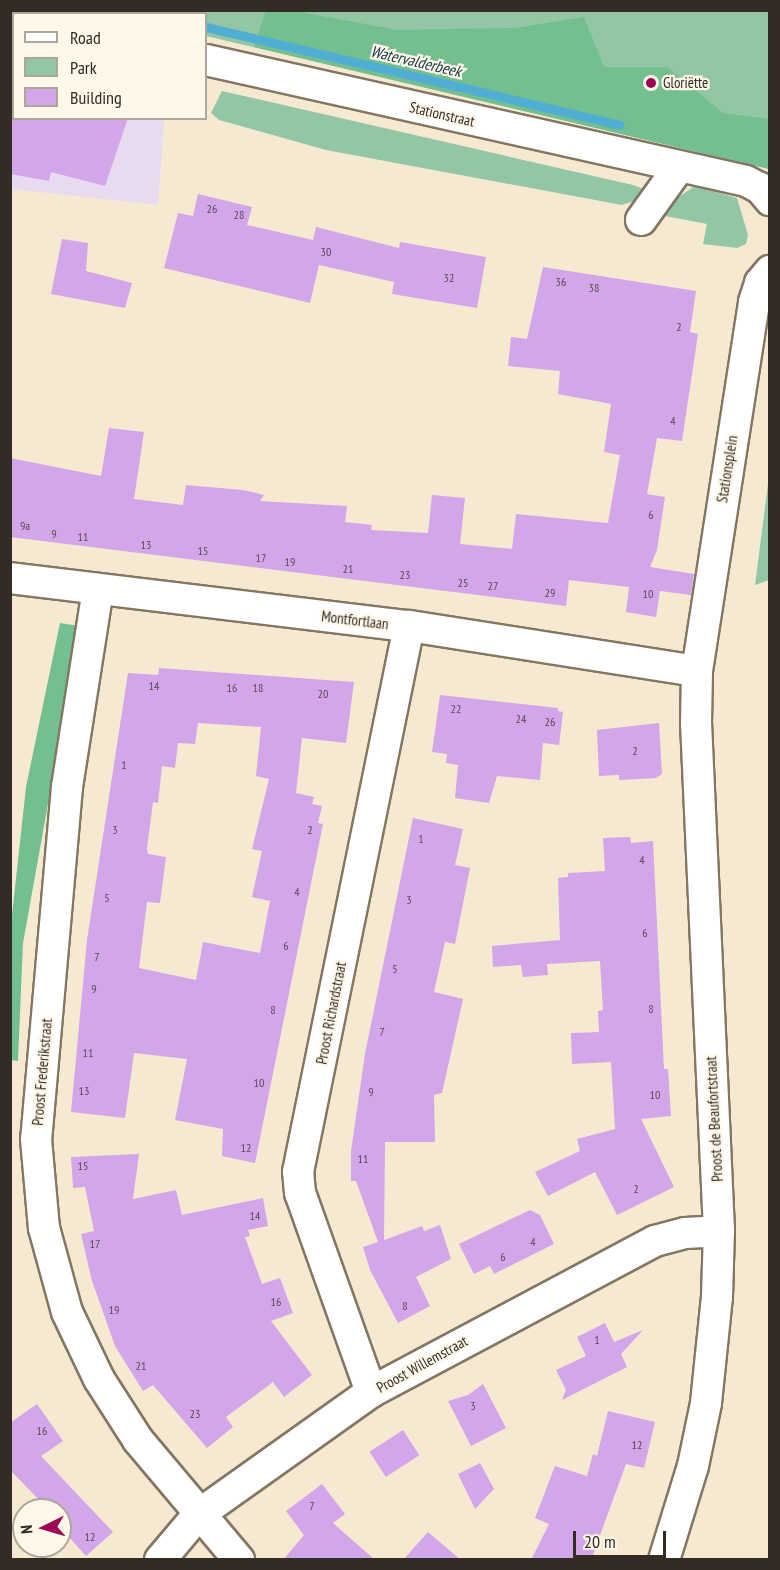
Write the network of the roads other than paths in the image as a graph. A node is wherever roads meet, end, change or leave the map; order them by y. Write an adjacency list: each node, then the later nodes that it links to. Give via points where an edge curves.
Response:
1 (207, 60): 2 (street, Stationstraat)
2 (679, 167): 3 (street, Stationstraat, via 746,181 760,188); 4 (street)
3 (770, 200)
4 (641, 220)
5 (770, 271): 7 (street, Stationsplein, via 756,294)
6 (770, 318): 7 (street)
7 (750, 344): 11 (street, Stationsplein)
8 (10, 578): 9 (street, Montfortlaan)
9 (98, 589): 10 (street, Montfortlaan); 14 (street, Proost Frederikstraat, via 67,787 36,1139 44,1228 67,1312 99,1379 138,1440)
10 (409, 626): 11 (street, Montfortlaan); 13 (street, Proost Richardstraat, via 298,1172 300,1193)
11 (697, 672): 12 (street, Proost de Beaufortstraat, via 696,735)
12 (719, 1231): 13 (street, Proost Willemstraat, via 685,1233 656,1241); 17 (street, Proost de Beaufortstraat, via 714,1349 706,1403 693,1466)
13 (371, 1392): 14 (street, Proost Willemstraat)
14 (198, 1515): 15 (street, Proost Willemstraat); 16 (street, Proost Frederikstraat)
15 (160, 1560)
16 (239, 1560)
17 (664, 1560)

